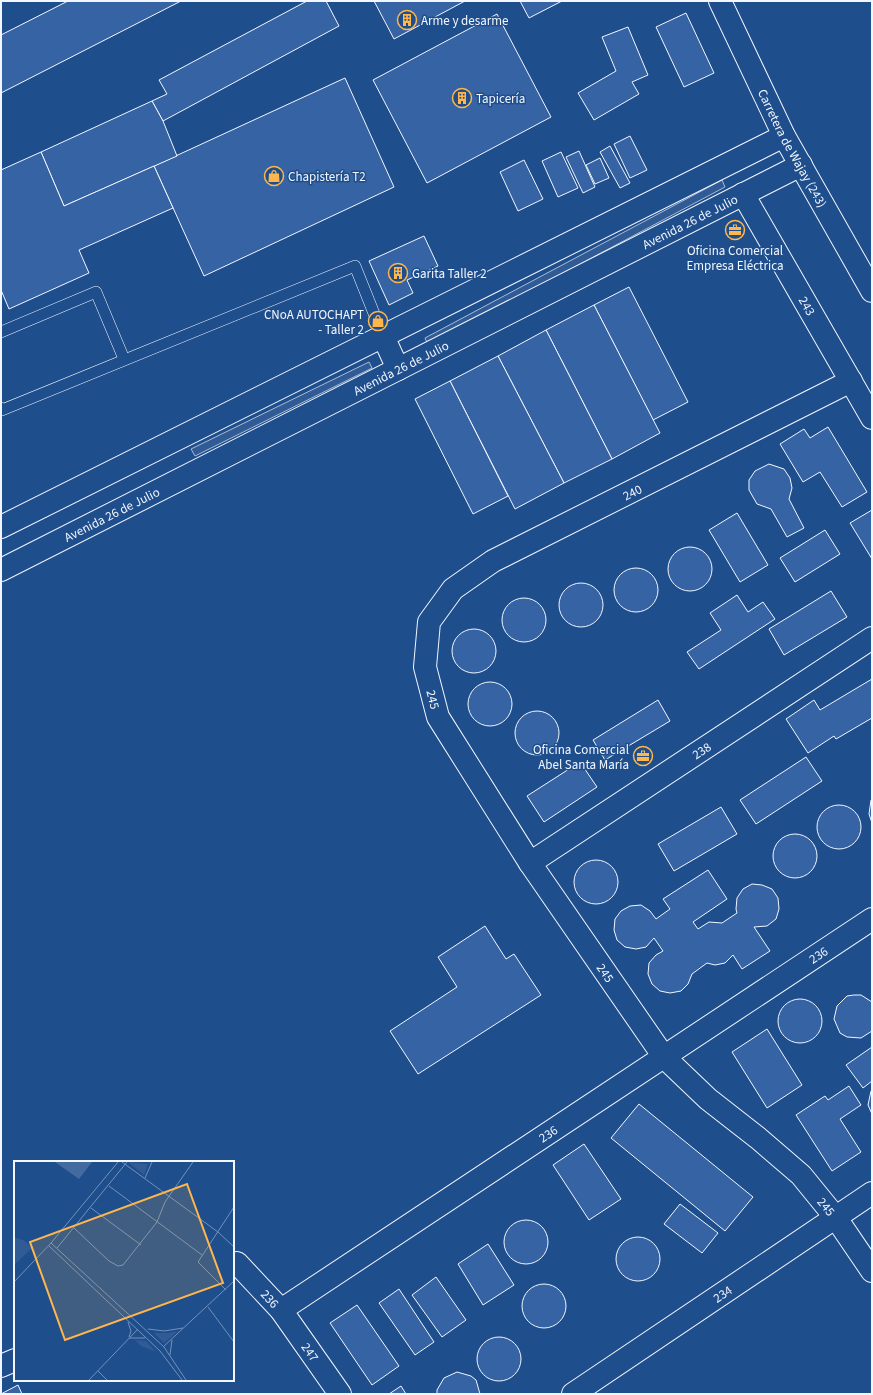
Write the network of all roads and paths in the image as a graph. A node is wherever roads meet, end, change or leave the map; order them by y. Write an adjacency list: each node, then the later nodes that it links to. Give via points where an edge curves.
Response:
1 (720, 1): 2 (street, Carretera de Wajay (243))
2 (784, 136): 3 (street, Carretera de Wajay (243)); 7 (street)
3 (801, 165): 4 (street, Avenida 26 de Julio); 5 (street, Carretera de Wajay (243))
4 (743, 194): 9 (street, Avenida 26 de Julio); 10 (street, 243)
5 (872, 291)
6 (1, 332): 8 (lane, via 96,292)
7 (383, 336): 8 (lane, via 355,266); 9 (street); 13 (street)
8 (124, 359): 11 (lane, via 2,410)
9 (398, 369): 14 (street, Avenida 26 de Julio)
10 (851, 382): 12 (street, 243); 15 (street, 240, via 493,561 454,589)
11 (1, 408)
12 (872, 418)
13 (1, 527)
14 (1, 570)
15 (429, 622): 17 (street, 245, via 425,667 438,717)
16 (872, 638): 17 (street, 238)
17 (530, 863): 19 (street, 245)
18 (872, 919): 19 (street, 236)
19 (664, 1057): 21 (street, 245, via 708,1099 801,1175); 24 (street, 236)
20 (872, 1193): 21 (street, 234)
21 (836, 1218): 23 (street, 245); 28 (street, 234)
22 (234, 1264): 24 (street, 236, via 237,1263)
23 (872, 1271)
24 (281, 1310): 27 (street, 247)
25 (14, 1360): 26 (street)
26 (1, 1366)
27 (340, 1394)
28 (573, 1394)

